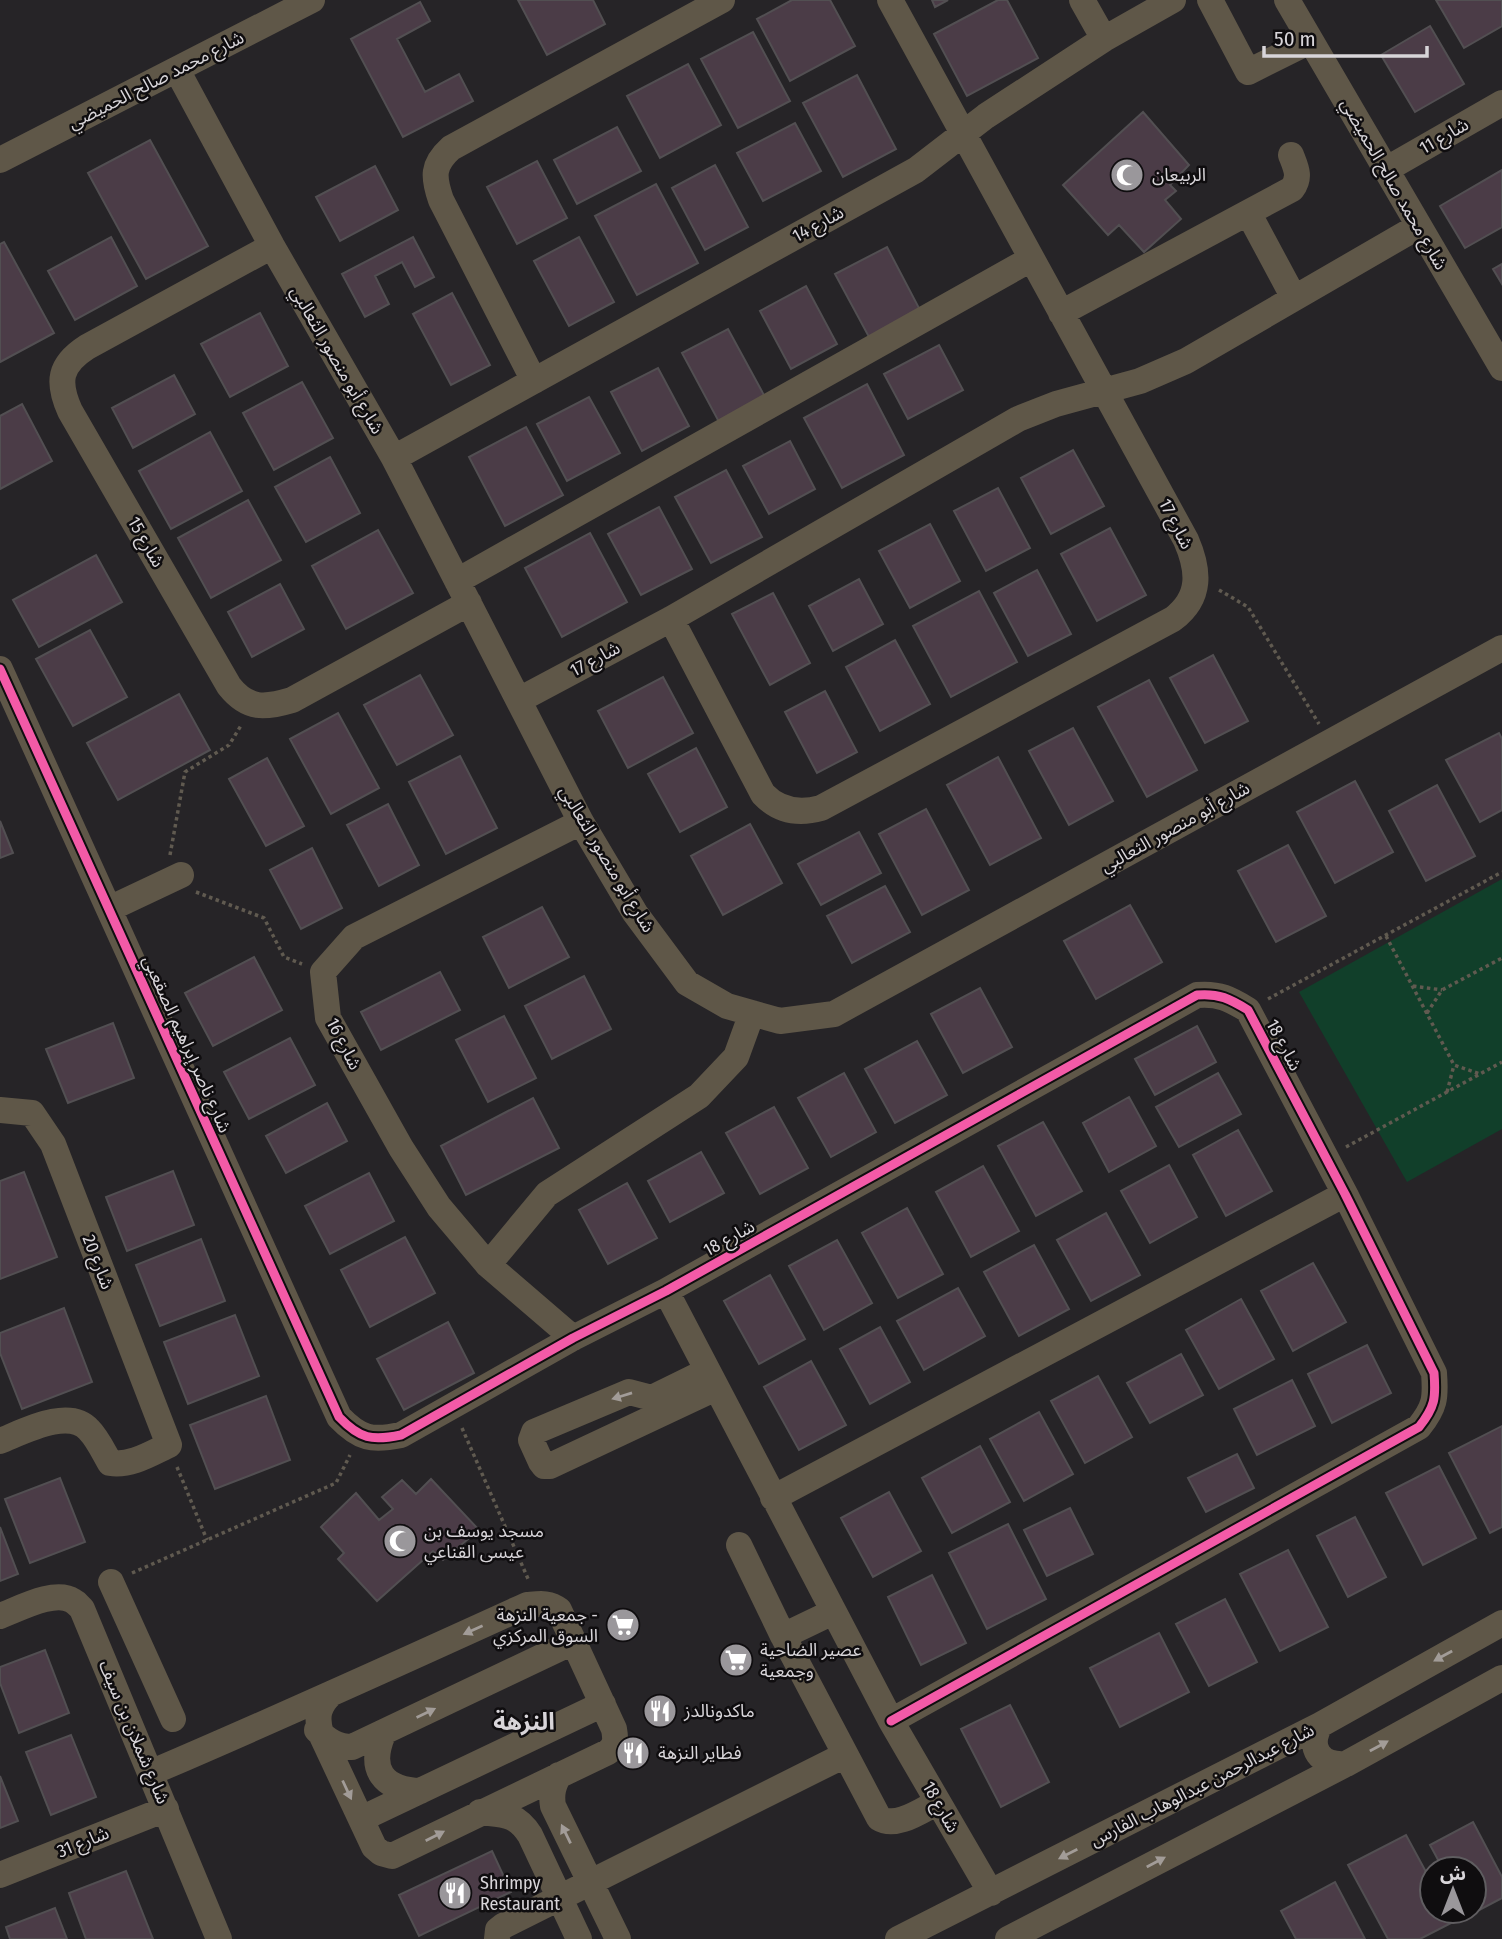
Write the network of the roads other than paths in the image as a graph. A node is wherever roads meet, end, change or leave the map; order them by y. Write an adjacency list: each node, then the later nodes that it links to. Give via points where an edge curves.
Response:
1 (312, 0): 10 (street, شارع محمد صالح الحميضي)
2 (722, 0): 23 (street, via 451,148 438,161 435,177 441,200)
3 (890, 0): 12 (street)
4 (1082, 0): 8 (street)
5 (1173, 0): 8 (street, شارع 14)
6 (1210, 0): 9 (street, via 1248,72)
7 (1287, 0): 9 (street, شارع محمد صالح الحميضي)
8 (1104, 38): 12 (street, شارع 14)
9 (1310, 41): 15 (street, شارع محمد صالح الحميضي)
10 (177, 70): 14 (street, شارع محمد صالح الحميضي); 18 (street, شارع أبو منصور الثعالبي)
11 (1502, 103): 15 (street, شارع 11)
12 (963, 133): 19 (street); 23 (street, شارع 14, via 916,170)
13 (1291, 155): 16 (street, via 1298,173 1296,185)
14 (0, 160)
15 (1387, 169): 17 (street, شارع محمد صالح الحميضي)
16 (1249, 214): 20 (street); 21 (street)
17 (1419, 226): 20 (street); 22 (street, شارع محمد صالح الحميضي)
18 (272, 246): 25 (street, شارع أبو منصور الثعالبي); 26 (street, شارع 15, via 81,351 65,368 62,384 70,411 229,686 244,701 254,705 292,701)
19 (1031, 259): 21 (street); 26 (street)
20 (1294, 298): 24 (street, via 1186,361)
21 (1061, 313): 24 (street)
22 (1502, 368)
23 (534, 381): 25 (street, شارع 14)
24 (1105, 392): 27 (street, شارع 17, via 1018,419); 27 (street, شارع 17, via 1192,553 1195,578 1183,611 821,808 799,811 778,807 763,794)
25 (394, 458): 26 (street, شارع أبو منصور الثعالبي)
26 (463, 592): 30 (street, شارع أبو منصور الثعالبي)
27 (671, 619): 30 (street, شارع 17)
28 (1502, 648): 34 (street, شارع أبو منصور الثعالبي, via 834,1014 780,1021)
29 (0, 669): 33 (street, شارع ناصر إبراهيم الصقعبي)
30 (519, 700): 31 (street, شارع أبو منصور الثعالبي)
31 (581, 822): 34 (street, شارع أبو منصور الثعالبي, via 635,913 687,983 727,1006); 37 (street, شارع 16, via 354,937 323,972 328,1018 401,1148 439,1207)
32 (181, 875): 33 (street)
33 (109, 909): 42 (street, شارع ناصر إبراهيم الصقعبي, via 339,1417)
34 (752, 1013): 37 (street, via 736,1056 699,1096 547,1194)
35 (0, 1110): 43 (street, شارع 20, via 32,1113 53,1144 169,1445 129,1463 110,1463 89,1429 67,1420 52,1421)
36 (1345, 1194): 38 (street, شارع 18, via 1248,1010 1213,994 1197,995); 44 (street); 59 (street, شارع 18, via 1434,1373 1432,1411 1419,1427)
37 (488, 1265): 39 (street, شارع 16)
38 (666, 1291): 39 (street, شارع 18); 40 (street, شارع 18)
39 (573, 1338): 42 (street, شارع 18, via 401,1435 380,1439)
40 (711, 1380): 41 (street); 44 (street, شارع 18)
41 (656, 1406)
42 (355, 1432)
43 (0, 1441)
44 (773, 1498): 47 (street, شارع 18)
45 (739, 1545): 50 (street)
46 (111, 1583): 52 (street)
47 (833, 1612): 50 (street); 59 (street, شارع 18)
48 (0, 1616): 53 (street, شارع شملان بن سيف, via 44,1599 72,1600 88,1620)
49 (1502, 1623): 60 (street, شارع عبدالرحمن عبدالوهاب الفارس, one-way to 60)
50 (783, 1636): 63 (street)
51 (573, 1642): 55 (street, one-way to 55, via 559,1610 552,1605 527,1605); 56 (street); 62 (street, one-way to 51)
52 (142, 1652): 53 (street); 58 (street)
53 (107, 1668): 66 (street, شارع شملان بن سيف)
54 (1502, 1678): 65 (street, one-way to 54)
55 (331, 1694): 57 (street); 61 (street, via 319,1709)
56 (603, 1704): 67 (street, via 614,1729 614,1747); 68 (street)
57 (281, 1717): 61 (street, via 308,1722); 66 (street)
58 (173, 1719)
59 (891, 1721): 70 (street, شارع 18)
60 (1320, 1725): 64 (street, شارع عبدالرحمن عبدالوهاب الفارس); 65 (street, via 1315,1742 1321,1758)
61 (321, 1734): 62 (street, via 344,1747); 73 (street, one-way to 73)
62 (383, 1734): 68 (street, via 376,1757 382,1776 396,1787)
63 (845, 1755): 70 (street, via 883,1821 894,1822); 75 (street)
64 (1258, 1758): 69 (street, via 1267,1757 1283,1766 1287,1784); 76 (street, شارع عبدالرحمن عبدالوهاب الفارس, one-way to 76)
65 (1346, 1764): 69 (street)
66 (149, 1773): 71 (street, شارع شملان بن سيف)
67 (559, 1775): 72 (street); 75 (street, one-way to 67, via 551,1796)
68 (420, 1791): 73 (street)
69 (1277, 1799): 83 (street, one-way to 69)
70 (938, 1802): 76 (street, شارع 18)
71 (166, 1809): 74 (street, شارع 31); 78 (street, شارع شملان بن سيف)
72 (480, 1812): 73 (street, one-way to 72, via 374,1847 392,1856); 77 (street, via 509,1815 522,1822)
73 (361, 1819)
74 (0, 1875)
75 (590, 1882): 77 (street); 81 (street)
76 (991, 1893): 82 (street, شارع عبدالرحمن عبدالوهاب الفارس)
77 (560, 1897): 79 (street, via 503,1926); 80 (street)
78 (219, 1939)
79 (497, 1939)
80 (579, 1939)
81 (618, 1939)
82 (898, 1939)
83 (1008, 1939)

